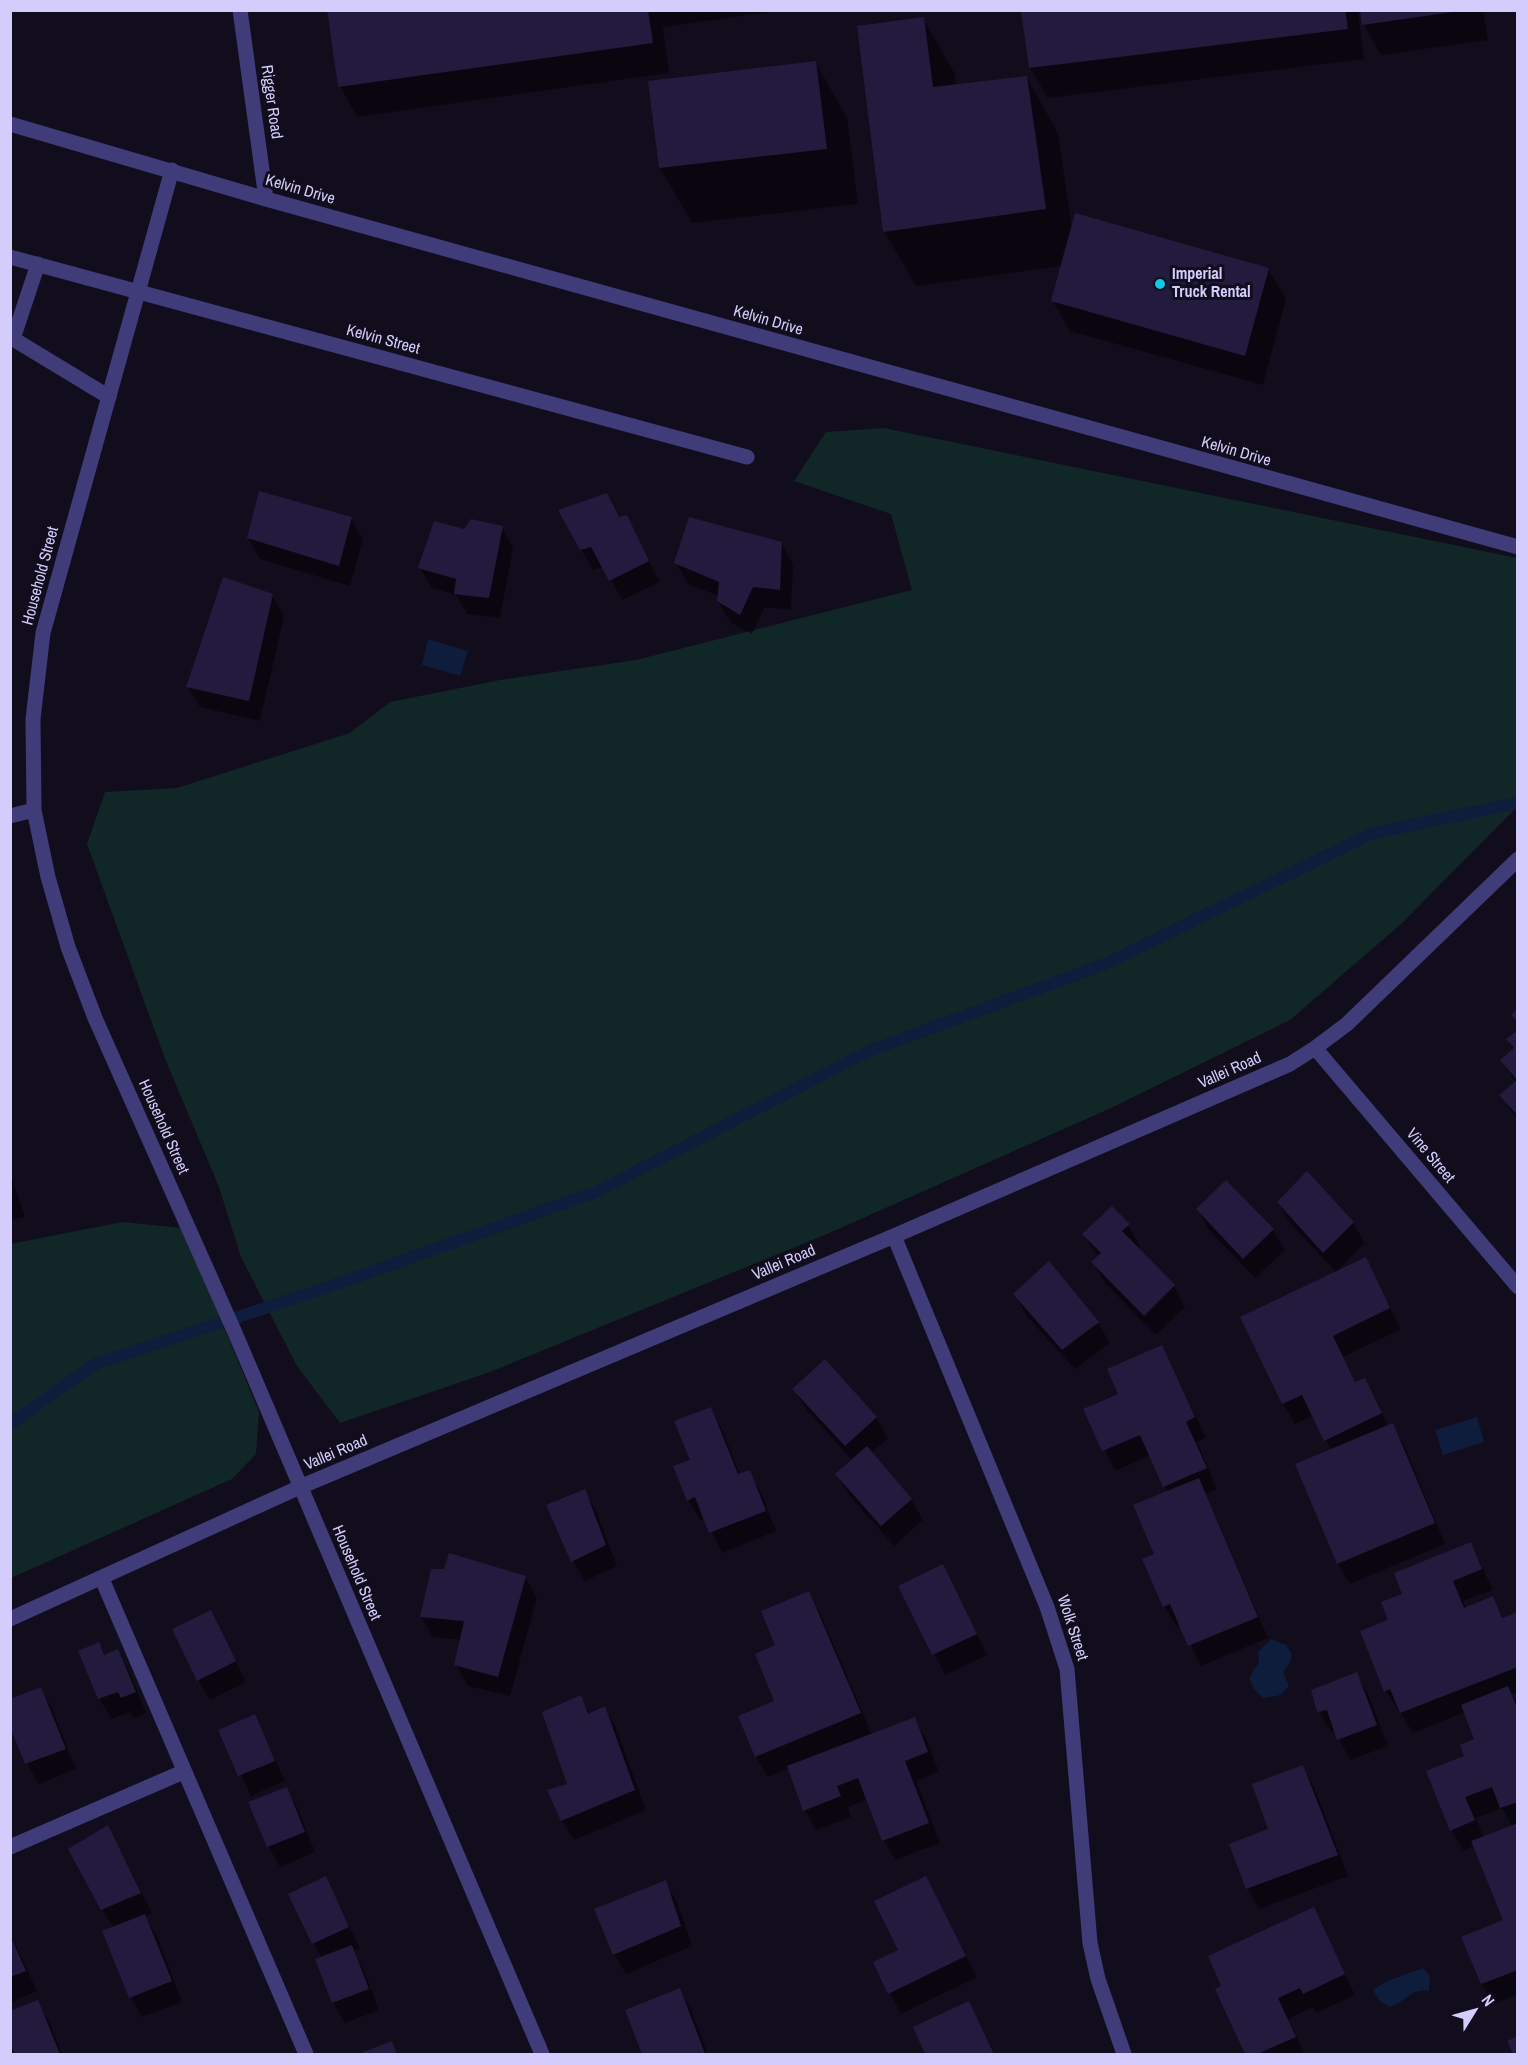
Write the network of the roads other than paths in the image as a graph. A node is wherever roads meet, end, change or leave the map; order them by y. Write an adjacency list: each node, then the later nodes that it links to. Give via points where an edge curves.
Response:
1 (240, 10): 4 (street, Rigger Road)
2 (10, 124): 3 (street, Kelvin Drive)
3 (172, 170): 4 (street, Kelvin Drive); 7 (street, Household Street)
4 (266, 199): 11 (street, Kelvin Drive)
5 (10, 257): 6 (street, Kelvin Street)
6 (38, 264): 7 (street, Kelvin Street); 8 (street)
7 (137, 292): 9 (street, Household Street); 10 (street, Kelvin Street)
8 (12, 338): 9 (street)
9 (108, 397): 12 (street, Household Street, via 44,633 33,719)
10 (747, 457)
11 (1518, 548)
12 (34, 810): 13 (street); 18 (street, Household Street, via 48,877 94,1018)
13 (10, 816)
14 (1518, 859): 15 (street, Vallei Road, via 1347,1024)
15 (1316, 1048): 16 (street, Vallei Road, via 1253,1080); 17 (street, Vine Street)
16 (894, 1236): 18 (street, Vallei Road); 25 (street, Wolk Street, via 1047,1607 1067,1669 1090,1943)
17 (1518, 1287)
18 (300, 1488): 19 (street, Vallei Road); 24 (street, Household Street)
19 (102, 1579): 20 (street, Vallei Road); 21 (street)
20 (10, 1619)
21 (183, 1772): 22 (street); 23 (street)
22 (10, 1847)
23 (306, 2055)
24 (542, 2055)
25 (1124, 2055)

